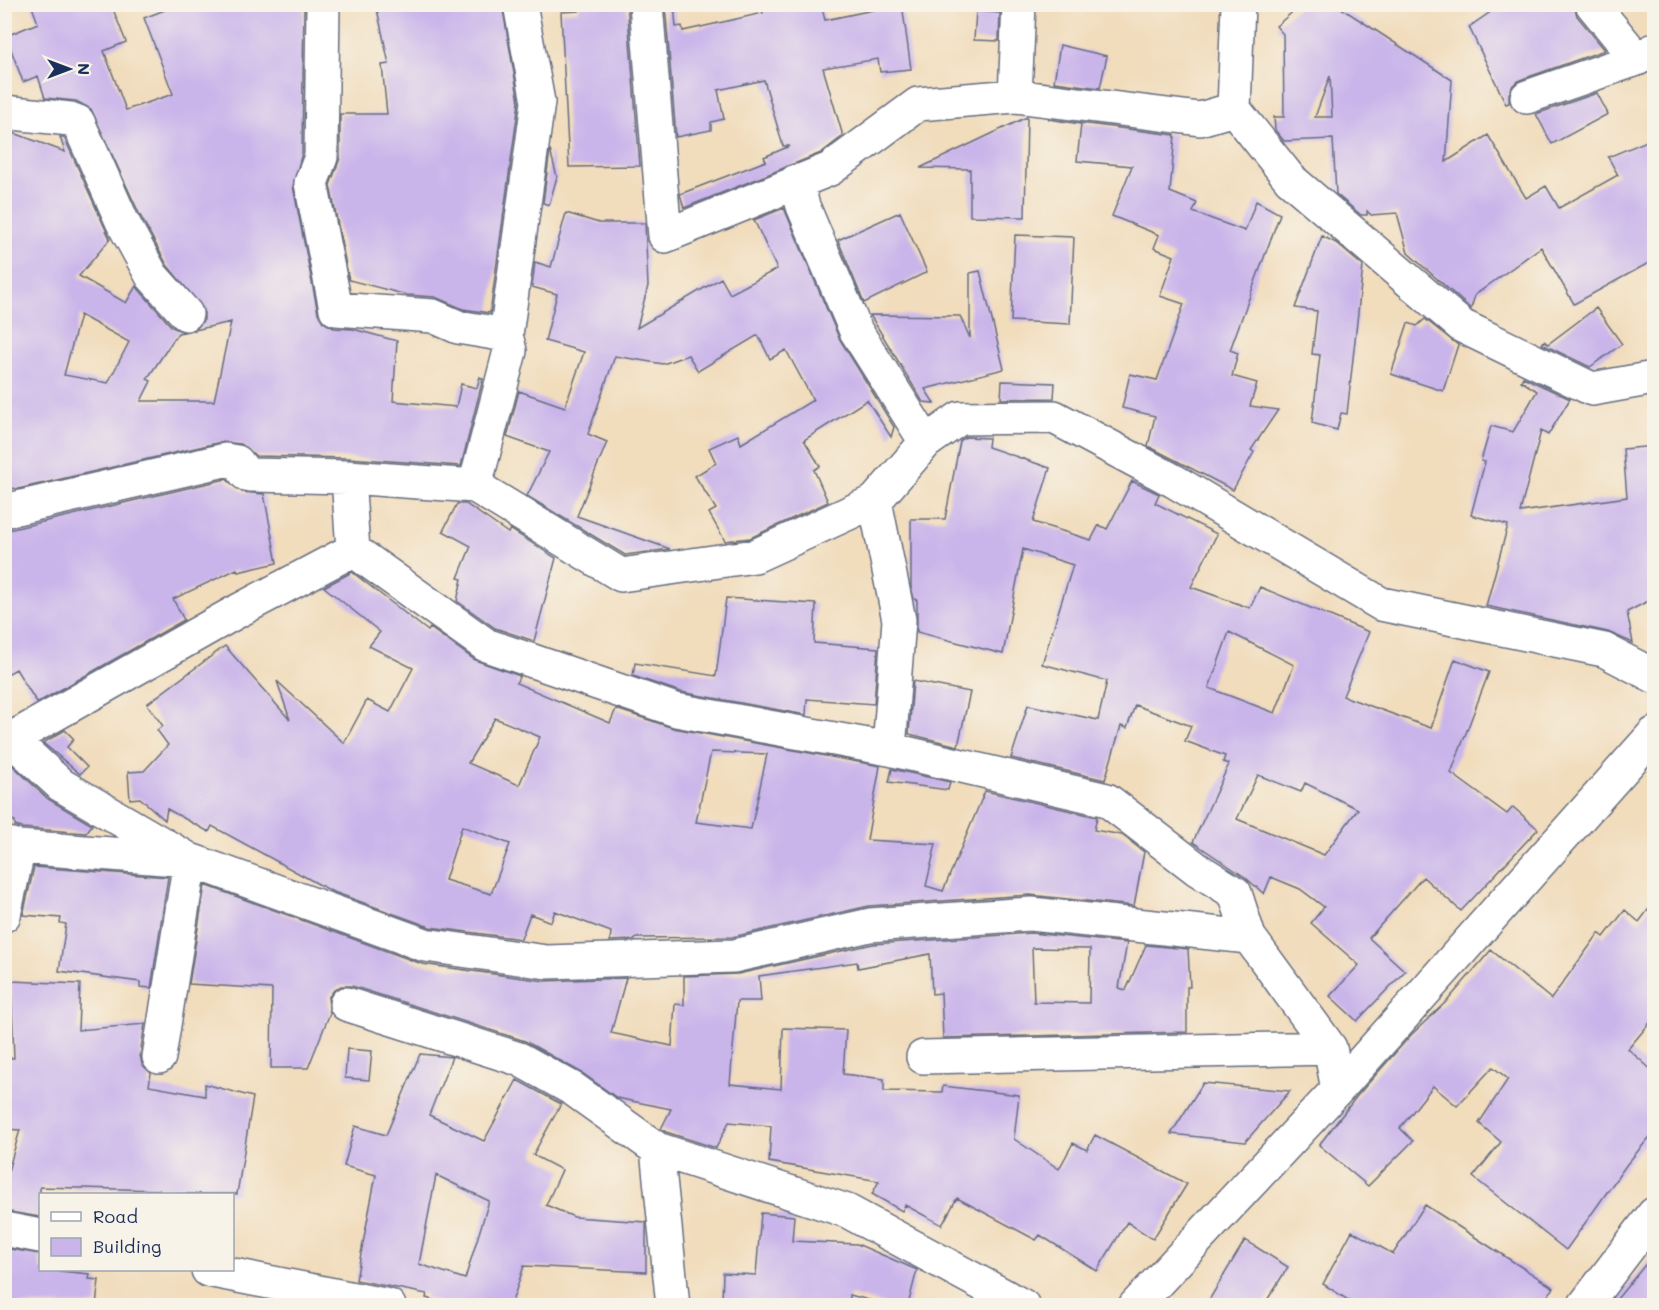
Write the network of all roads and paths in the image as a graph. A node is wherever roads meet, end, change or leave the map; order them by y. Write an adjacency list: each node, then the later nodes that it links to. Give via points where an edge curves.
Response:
1 (322, 4): 14 (street, via 321,157 310,183 336,309 433,316 458,327)
2 (520, 4): 14 (street, via 538,102)
3 (646, 4): 12 (street, via 665,237)
4 (1019, 4): 8 (street)
5 (1238, 4): 10 (street)
6 (1592, 4): 7 (street)
7 (1646, 55): 9 (street)
8 (1015, 96): 10 (street, via 1200,119); 12 (street, via 918,104 830,169)
9 (1527, 97)
10 (1234, 109): 15 (street, via 1290,179 1462,326 1592,389)
11 (4, 112): 13 (street, via 78,122 122,221 152,276)
12 (796, 181): 16 (street, via 856,331)
13 (186, 314)
14 (506, 335): 18 (street, via 510,351)
15 (1654, 378)
16 (926, 442): 19 (street); 22 (street, via 960,418 1054,417 1174,481 1381,603 1604,650)
17 (348, 477): 18 (street); 20 (street, via 251,475 237,462 225,460); 21 (street)
18 (475, 486): 19 (street, via 621,575 755,556)
19 (875, 501): 25 (street, via 899,621)
20 (4, 511)
21 (353, 550): 24 (street); 25 (street, via 486,645 676,710)
22 (1654, 676)
23 (1654, 734): 34 (street)
24 (8, 739): 27 (street, via 61,786)
25 (890, 749): 29 (street, via 1107,800 1235,893)
26 (12, 845): 27 (street); 28 (street)
27 (190, 860): 29 (street, via 425,945 547,962 734,956 870,925 1031,914); 32 (street)
28 (4, 915)
29 (1249, 938): 31 (street)
30 (346, 1004): 35 (street, via 519,1059 573,1089)
31 (1330, 1048): 33 (street); 34 (street)
32 (159, 1057)
33 (923, 1057)
34 (1338, 1089): 43 (street)
35 (657, 1149): 41 (street); 42 (street, via 847,1211)
36 (1654, 1214): 44 (street)
37 (4, 1229): 38 (street)
38 (39, 1236)
39 (218, 1271): 40 (street)
40 (390, 1305)
41 (673, 1305)
42 (1023, 1305)
43 (1135, 1305)
44 (1584, 1305)

